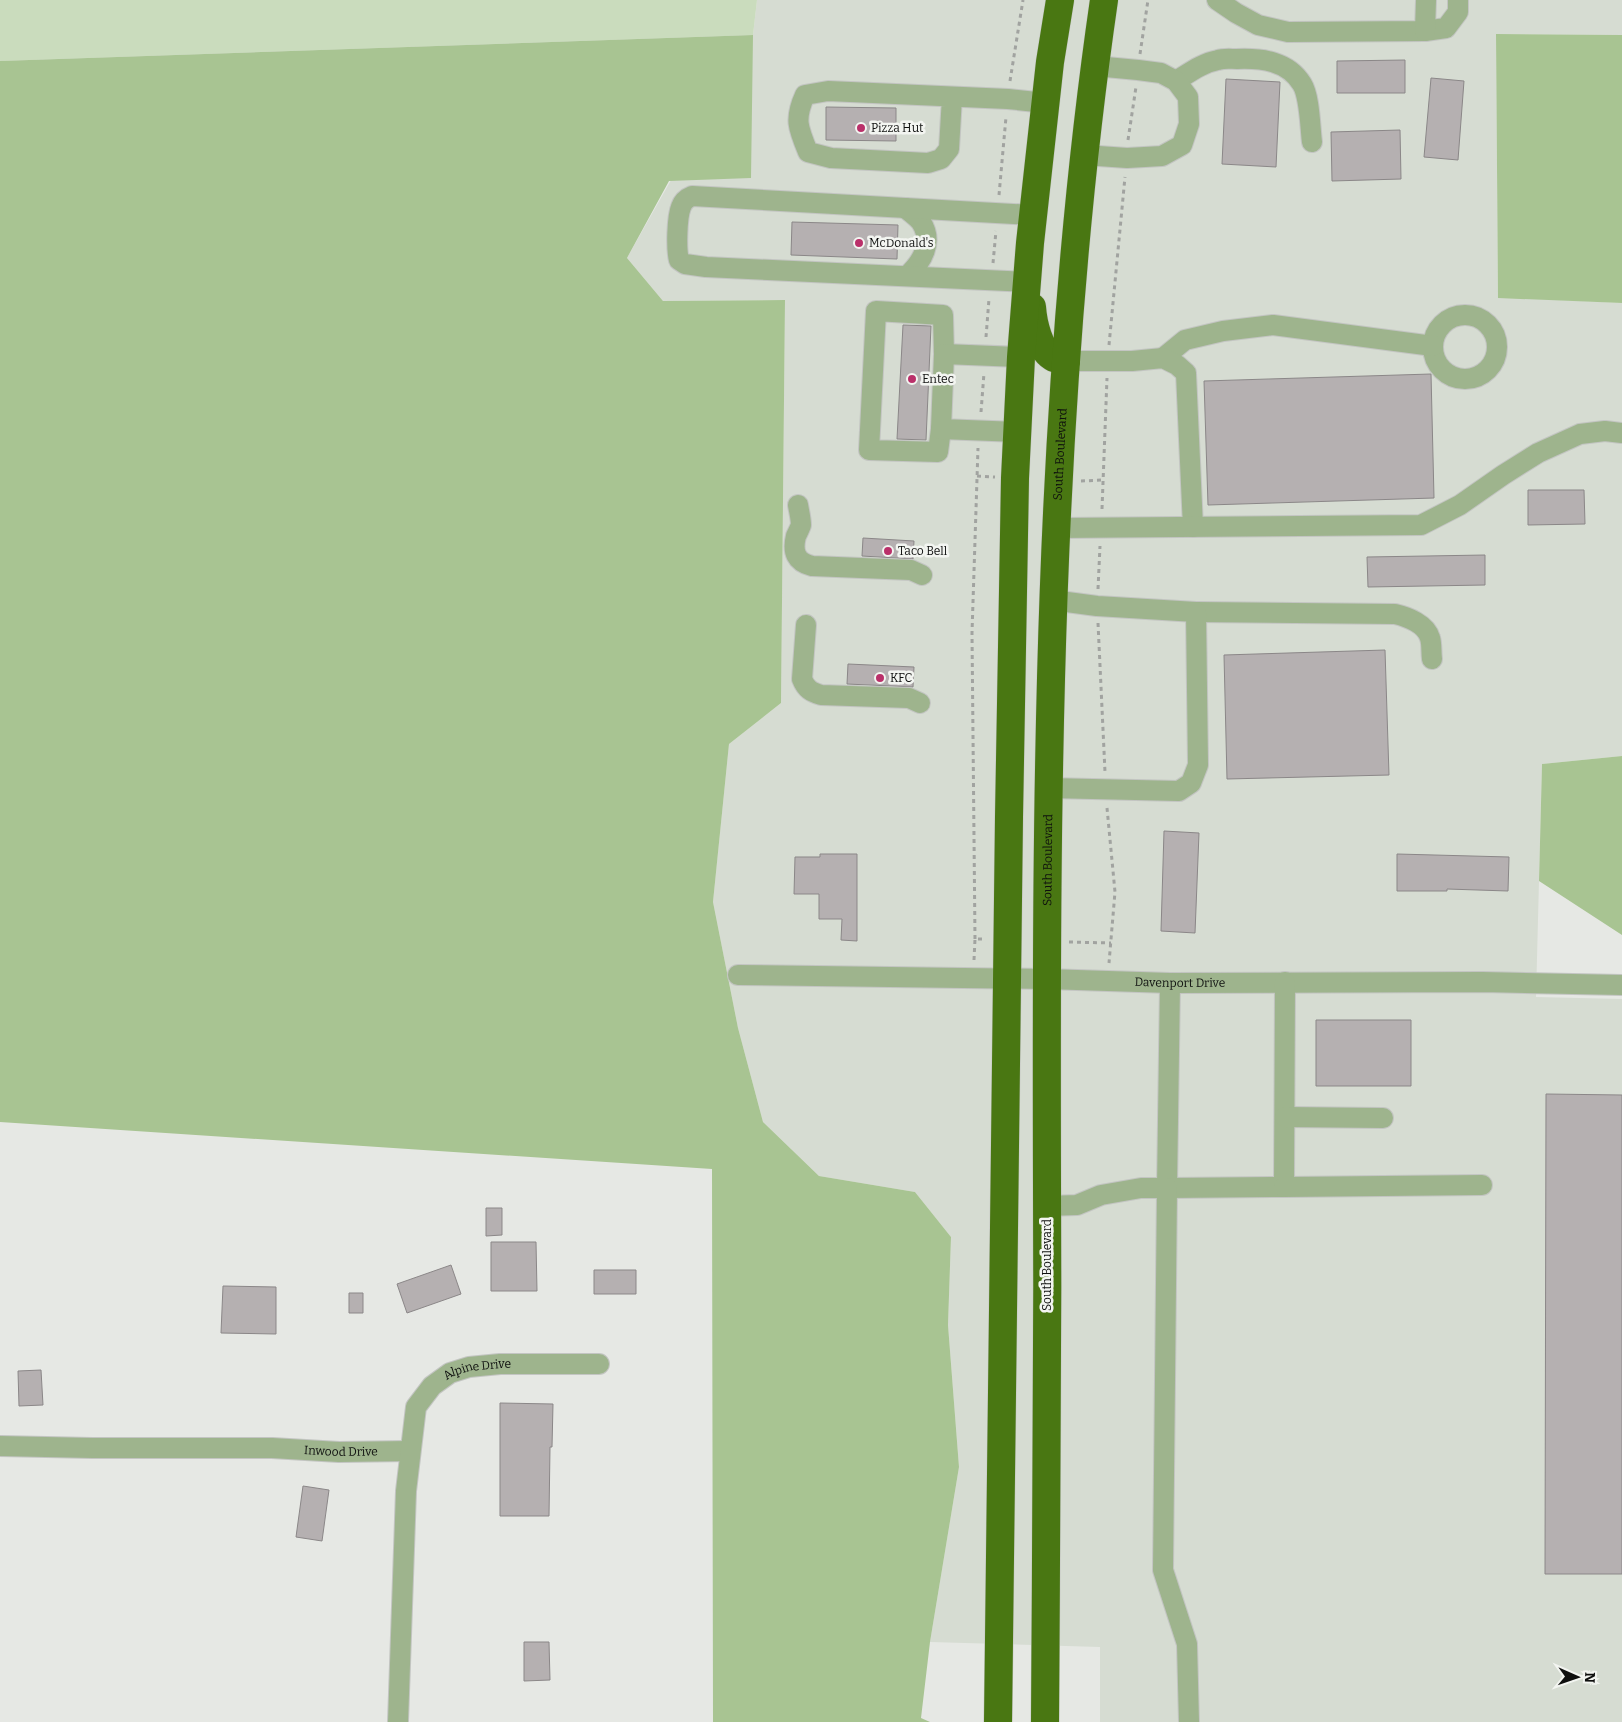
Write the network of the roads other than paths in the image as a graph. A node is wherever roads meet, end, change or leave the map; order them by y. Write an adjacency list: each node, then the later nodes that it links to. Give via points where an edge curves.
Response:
1 (1060, 0): 10 (highway)
2 (1104, 0): 7 (highway, South Boulevard)
3 (1217, 0): 6 (street, via 1258,25 1288,32)
4 (1426, 0): 6 (street)
5 (1458, 0): 6 (street, via 1458,12 1446,28)
6 (1425, 31)
7 (1095, 66): 8 (street, via 1161,74); 12 (highway, South Boulevard)
8 (1176, 81): 11 (street, via 1218,60 1258,58 1275,62 1292,72 1303,86); 12 (street, via 1188,97 1189,124 1182,145 1162,156)
9 (952, 97): 9 (street, via 813,93 806,95 799,107 798,122 808,152 831,158 928,163 941,159 949,149); 10 (street)
10 (1046, 103): 14 (highway)
11 (1312, 142)
12 (1084, 155): 22 (highway, South Boulevard)
13 (906, 208): 14 (street); 16 (street, via 920,222 927,236 926,249 918,265); 16 (street, via 692,196 681,207 677,251 679,260 684,264 706,267)
14 (1033, 215): 15 (highway)
15 (1030, 244): 17 (highway); 22 (highway, via 1032,312 1036,332 1052,357)
16 (907, 276): 17 (street)
17 (1027, 282): 20 (highway)
18 (1433, 346): 21 (street, via 1273,325 1185,340)
19 (944, 354): 20 (street); 23 (street); 23 (street, via 943,315 876,311 868,450 938,452)
20 (1022, 357): 24 (highway)
21 (1164, 358): 22 (street); 27 (street, via 1186,373)
22 (1066, 361): 28 (highway, South Boulevard)
23 (941, 429): 24 (street)
24 (1018, 432): 36 (highway)
25 (1622, 433): 27 (street, via 1580,434 1538,453 1460,505 1420,525)
26 (798, 504): 29 (street, via 801,525 795,549 798,559 804,564 911,570)
27 (1194, 527): 28 (street)
28 (1056, 528): 30 (highway, South Boulevard)
29 (922, 575)
30 (1052, 600): 31 (street); 35 (highway, South Boulevard)
31 (1196, 612): 33 (street, via 1396,614 1421,625 1430,638); 35 (street, via 1198,765 1191,783 1179,790)
32 (806, 625): 34 (street, via 802,679 811,692 910,698)
33 (1432, 659)
34 (920, 703)
35 (1049, 788): 37 (highway, South Boulevard)
36 (1009, 817): 37 (highway, via 1016,891 1022,903 1029,905 1036,904); 39 (highway)
37 (1047, 893): 40 (highway, South Boulevard)
38 (738, 975): 39 (street, Davenport Drive)
39 (1007, 978): 40 (street, Davenport Drive); 54 (highway)
40 (1046, 979): 42 (street, Davenport Drive); 49 (highway, South Boulevard)
41 (1285, 982): 42 (street, Davenport Drive); 43 (street, Davenport Drive); 44 (street)
42 (1170, 983): 48 (street)
43 (1622, 985)
44 (1285, 1117): 45 (street); 47 (street)
45 (1383, 1118)
46 (1482, 1185): 47 (street)
47 (1284, 1187): 48 (street)
48 (1167, 1188): 49 (street, via 1141,1188 1101,1195 1077,1205); 56 (street, via 1163,1570 1187,1644)
49 (1047, 1206): 55 (highway, South Boulevard)
50 (599, 1364): 52 (street, Alpine Drive, via 500,1364 469,1367 450,1373 432,1386 416,1407)
51 (0, 1446): 52 (street, Inwood Drive)
52 (410, 1451): 53 (street)
53 (398, 1722)
54 (998, 1722)
55 (1045, 1722)
56 (1189, 1722)

